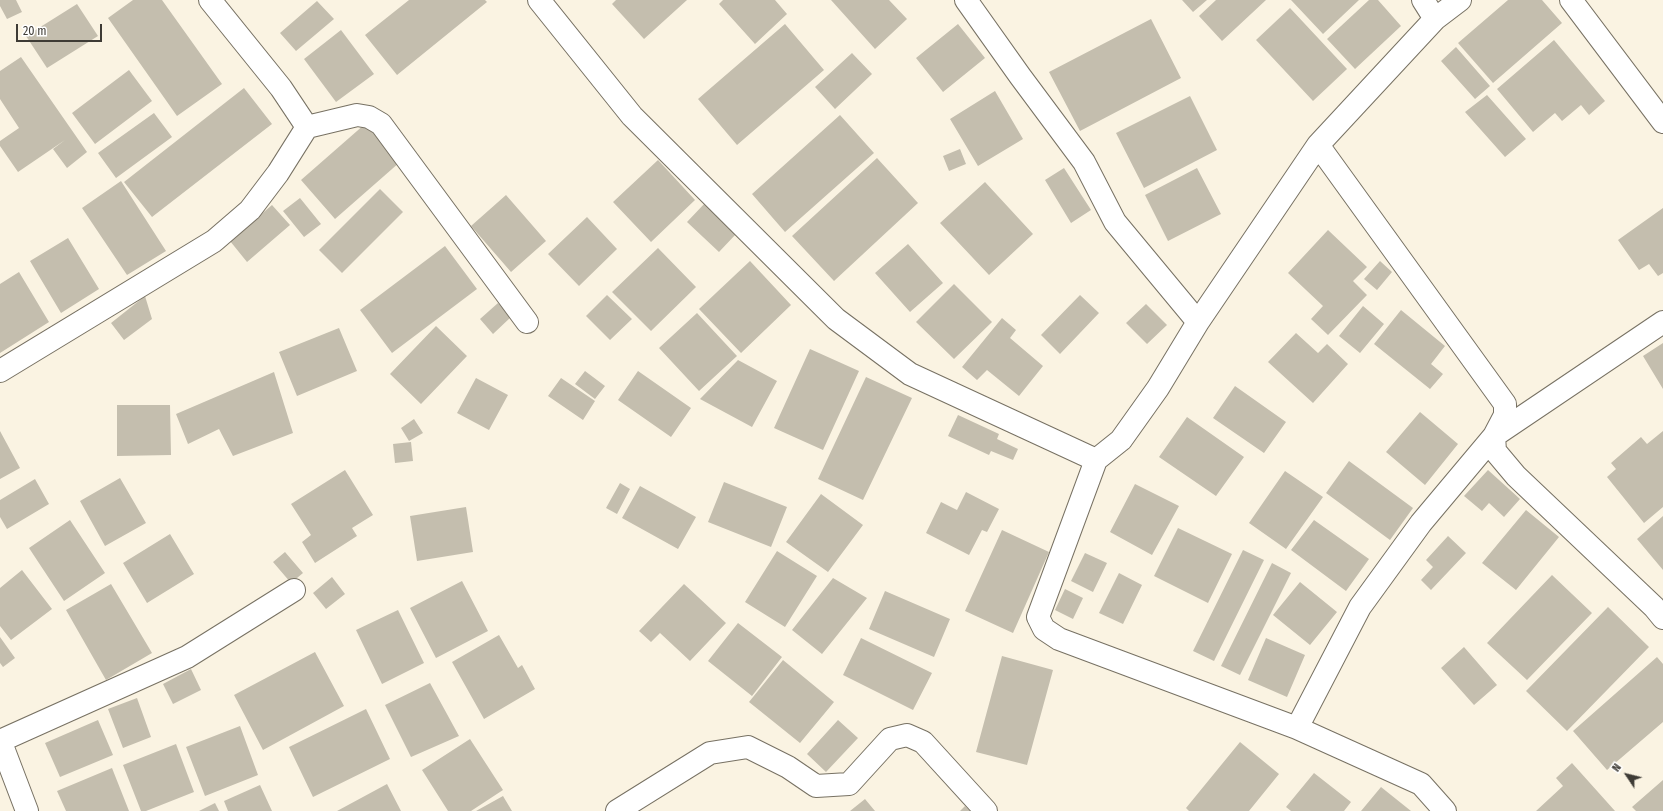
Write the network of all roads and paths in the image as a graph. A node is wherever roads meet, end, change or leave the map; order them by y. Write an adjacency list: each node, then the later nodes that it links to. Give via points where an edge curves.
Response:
1 (210, 0): 9 (street, via 281,88)
2 (539, 0): 16 (street, via 632,116 836,319 910,374)
3 (966, 0): 12 (street, via 1084,162 1115,222)
4 (1422, 0): 7 (street)
5 (1460, 0): 7 (street)
6 (1571, 0): 8 (street)
7 (1436, 19): 10 (street)
8 (1663, 122)
9 (307, 127): 11 (street, via 357,115 369,117 380,124); 14 (street, via 278,173 250,210 214,241)
10 (1318, 145): 12 (street); 15 (street, via 1505,404 1505,415)
11 (527, 322)
12 (1198, 322): 16 (street, via 1158,388 1121,440)
13 (1663, 322): 15 (street)
14 (0, 371)
15 (1494, 436): 18 (street, via 1495,451 1516,476); 19 (street, via 1421,523 1360,607)
16 (1096, 460): 19 (street, via 1038,617 1044,629 1059,640)
17 (294, 590): 20 (street, via 187,657)
18 (1663, 618)
19 (1297, 728): 24 (street, via 1421,784)
20 (0, 741): 21 (street)
21 (27, 811)
22 (617, 811): 23 (street, via 710,753 748,747 788,767 816,786 849,784 890,740 907,735 923,742)
23 (986, 811)
24 (1445, 811)

